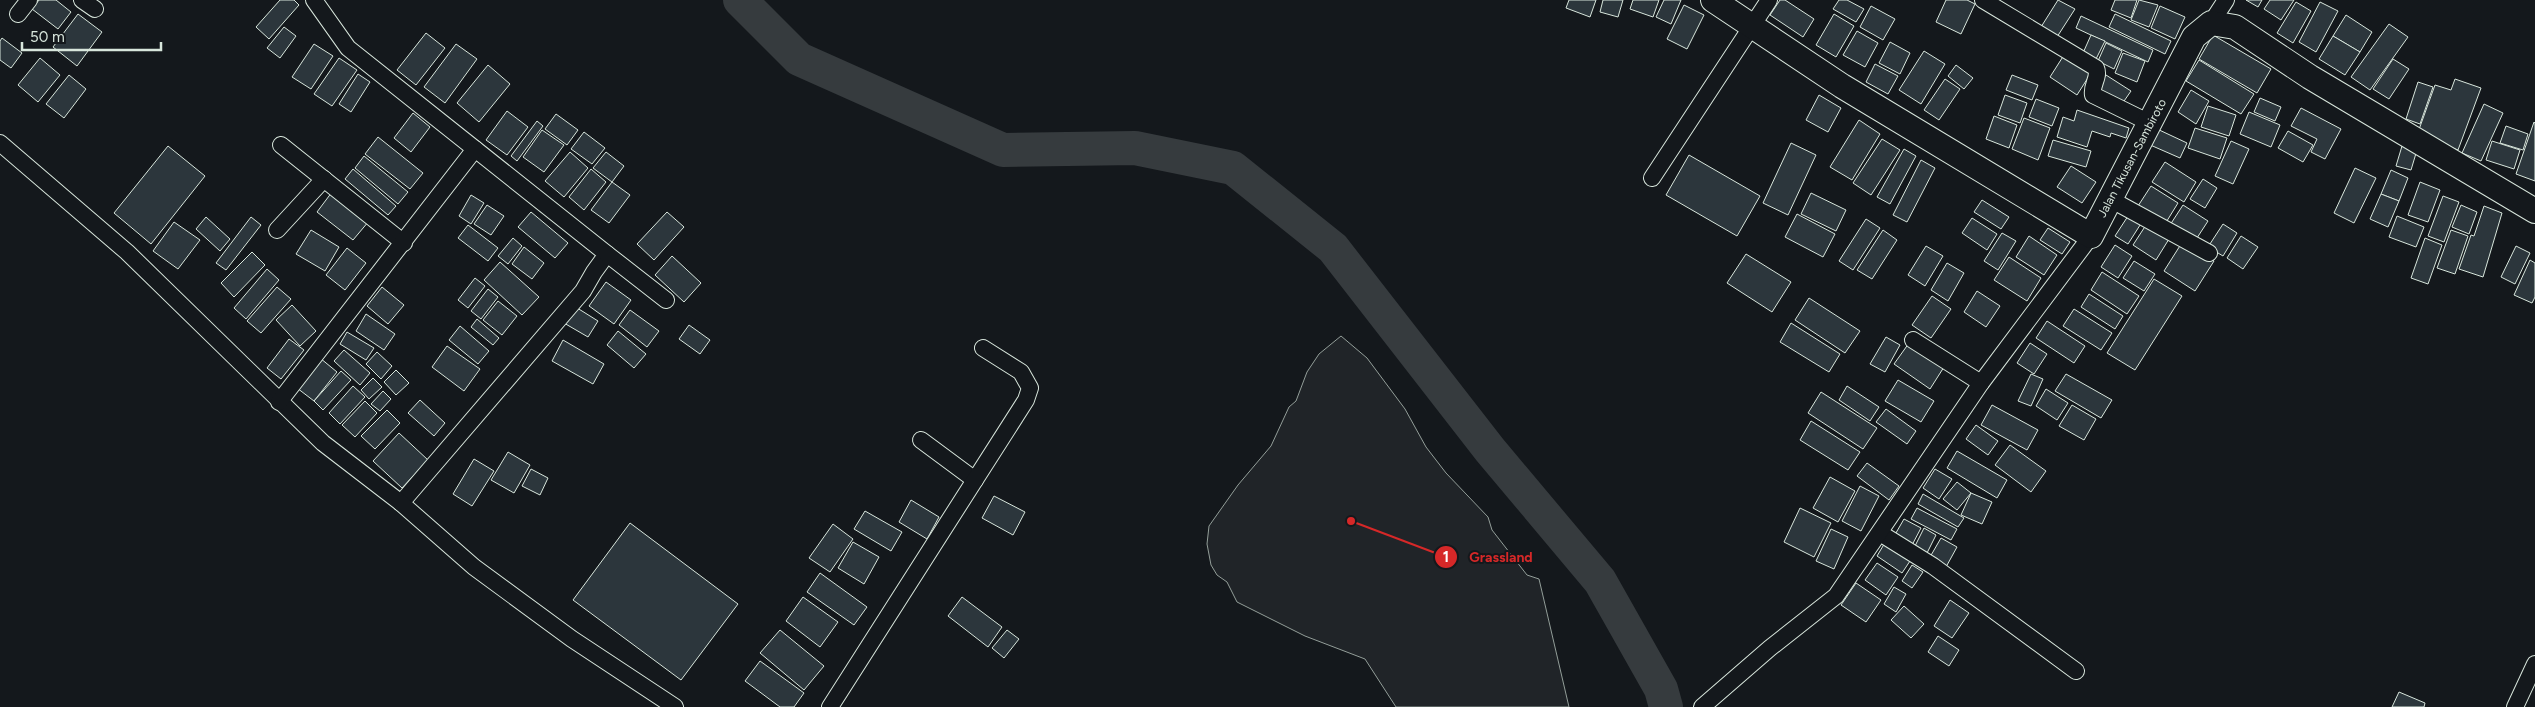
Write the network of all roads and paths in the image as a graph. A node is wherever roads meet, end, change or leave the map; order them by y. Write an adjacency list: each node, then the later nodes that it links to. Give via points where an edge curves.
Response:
1 (29, 0): 7 (street)
2 (314, 0): 13 (street, via 348,48)
3 (1712, 0): 9 (street)
4 (1769, 0): 9 (street)
5 (1983, 0): 10 (street, via 2096,68 2098,73 2093,95)
6 (2226, 0): 8 (street)
7 (18, 14)
8 (2211, 23): 10 (street, Jalan Tikusan-Sambiroto, via 2194,37); 17 (street, via 2235,27 2326,87)
9 (1752, 28): 14 (street); 19 (street)
10 (2150, 123): 16 (street, Jalan Tikusan-Sambiroto)
11 (0, 143): 27 (street, via 127,252)
12 (281, 145): 15 (street)
13 (475, 149): 20 (street); 22 (street)
14 (1652, 178)
15 (324, 179): 18 (street); 20 (street)
16 (2110, 199): 19 (street, Jalan Tikusan-Sambiroto); 21 (street)
17 (2535, 211)
18 (277, 230)
19 (2090, 236): 26 (street)
20 (404, 244): 27 (street)
21 (2209, 253)
22 (607, 254): 23 (street); 30 (street, via 583,291)
23 (666, 300)
24 (1913, 340): 26 (street)
25 (983, 348): 29 (street, via 1022,372 1030,388 1026,400)
26 (1981, 383): 31 (street)
27 (279, 402): 30 (street, via 323,443)
28 (920, 440): 29 (street)
29 (975, 480): 35 (street)
30 (400, 503): 34 (street, via 474,567 572,639)
31 (1880, 533): 33 (street, via 1933,566); 36 (street, via 1836,596)
32 (2535, 664): 37 (street)
33 (2076, 671)
34 (675, 707)
35 (830, 707)
36 (1702, 707)
37 (2515, 707)

